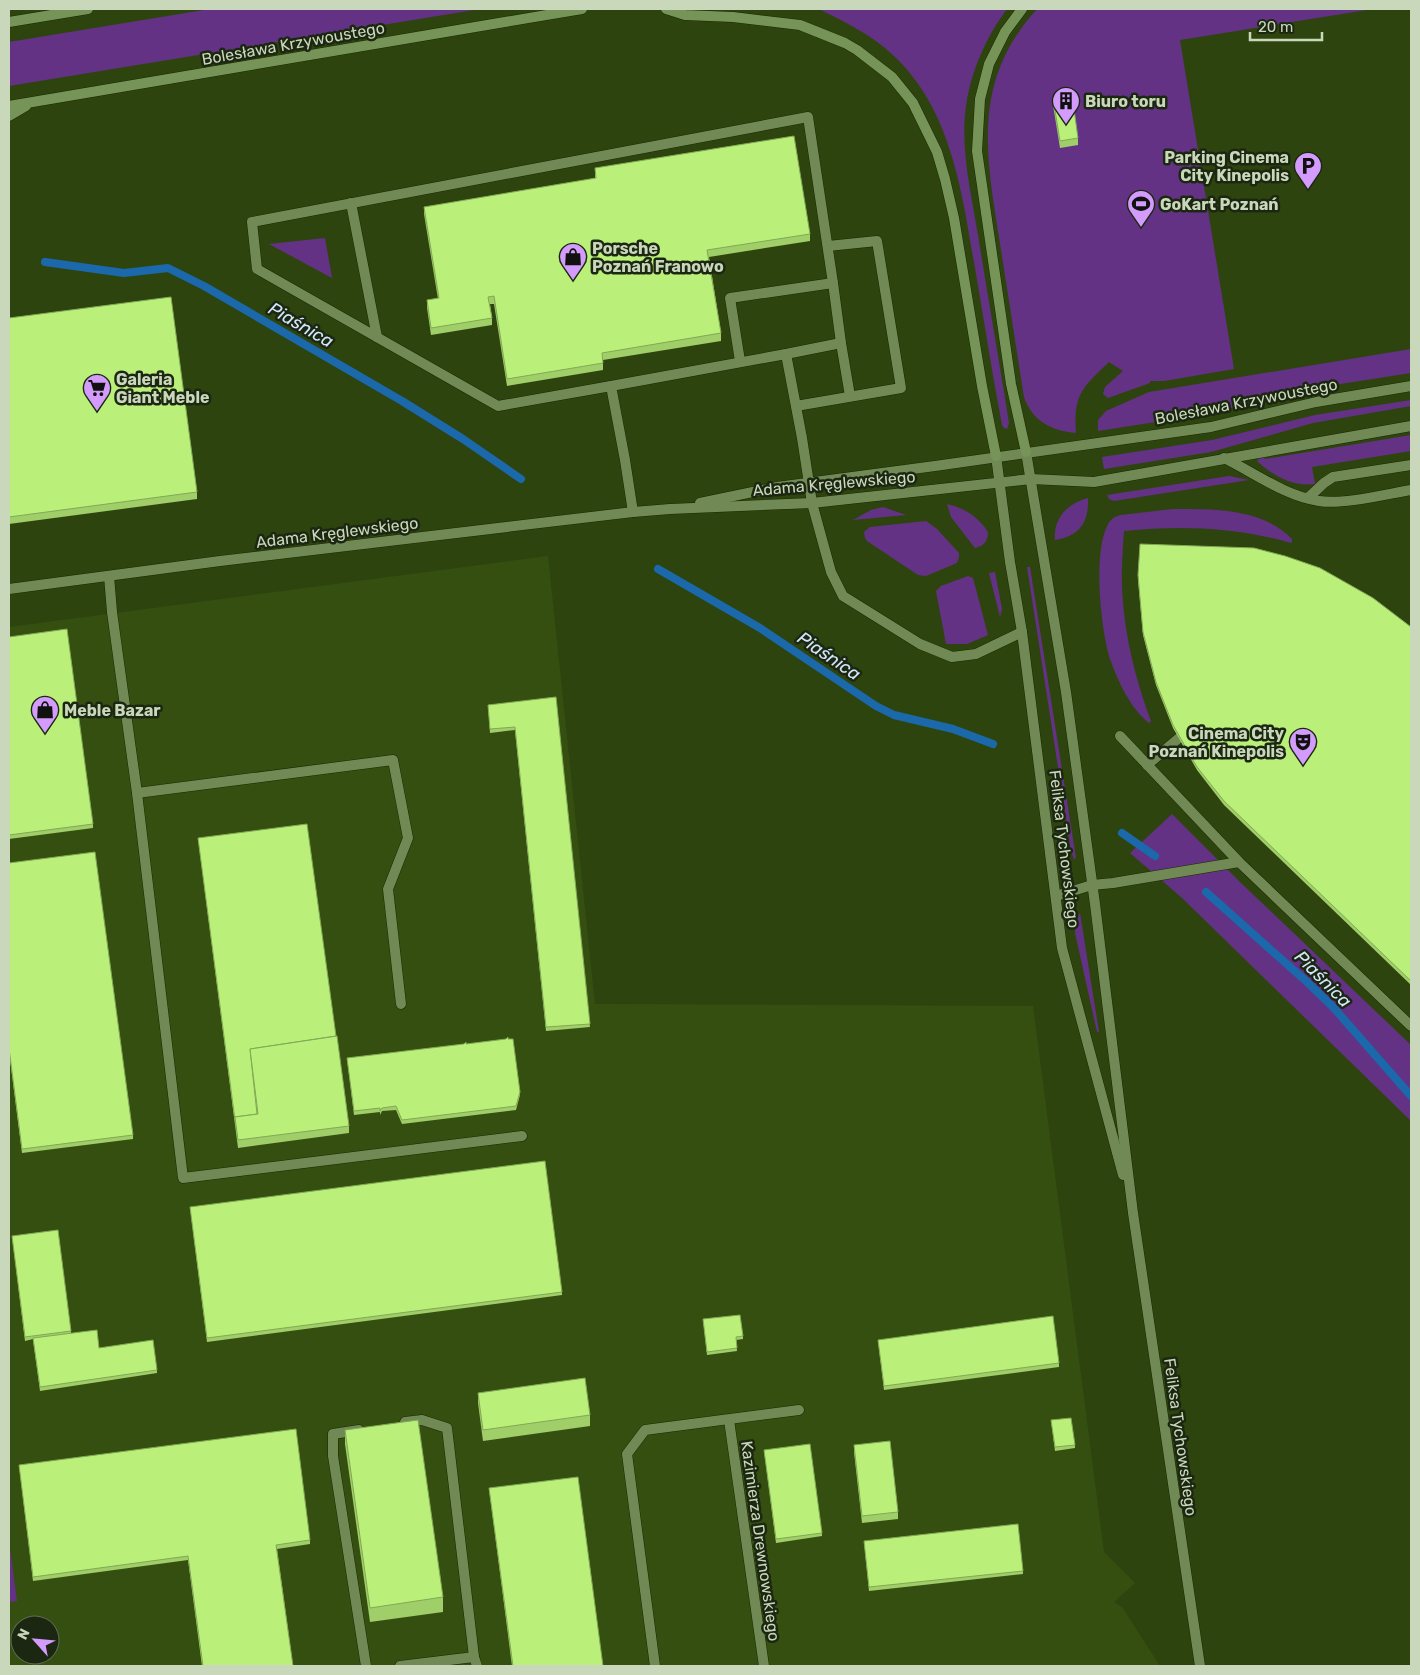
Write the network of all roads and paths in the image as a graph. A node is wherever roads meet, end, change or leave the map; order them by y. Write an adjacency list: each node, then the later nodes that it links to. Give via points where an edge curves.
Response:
1 (88, 9): 5 (main road)
2 (582, 9): 6 (main road, Bolesława Krzywoustego)
3 (666, 9): 22 (main road, via 685,15 800,25 857,50 884,69 900,86 925,126 945,179)
4 (1022, 9): 21 (main road, via 1004,32 989,64 980,99 976,151 1011,384)
5 (9, 22)
6 (34, 102): 7 (main road, Bolesława Krzywoustego); 8 (main road)
7 (9, 106)
8 (9, 116)
9 (351, 203): 10 (street, via 808,117); 12 (street); 12 (street, via 252,222 257,269)
10 (828, 246): 11 (street); 18 (street, via 876,241 901,388)
11 (833, 283): 13 (street); 15 (street, via 730,298)
12 (377, 337): 16 (street, via 498,406)
13 (841, 343): 14 (street); 18 (street)
14 (786, 354): 15 (street); 19 (street)
15 (740, 361): 16 (street)
16 (611, 386): 32 (street, via 626,460)
17 (1411, 386): 21 (street, Bolesława Krzywoustego, via 1316,402 1211,426)
18 (850, 396): 19 (street)
19 (796, 406): 26 (street)
20 (1411, 426): 23 (street)
21 (1026, 452): 22 (street, Bolesława Krzywoustego); 25 (street, Feliksa Tychowskiego)
22 (996, 456): 26 (street, Adama Kręglewskiego); 27 (street, Feliksa Tychowskiego)
23 (1224, 458): 25 (street, via 1094,482); 29 (street, via 1280,488)
24 (1411, 465): 29 (street, via 1333,477)
25 (1031, 480): 27 (street); 41 (street, Feliksa Tychowskiego, via 1066,692)
26 (808, 482): 30 (street); 31 (street, Adama Kręglewskiego)
27 (1000, 482): 30 (street, Adama Kręglewskiego); 35 (street, Feliksa Tychowskiego)
28 (1411, 490): 29 (street, via 1339,502)
29 (1308, 498)
30 (812, 503): 31 (street, Adama Kręglewskiego); 35 (street, via 831,572 843,596 920,644 952,657 976,654)
31 (670, 509): 32 (street, Adama Kręglewskiego)
32 (632, 512): 33 (street, Adama Kręglewskiego)
33 (109, 576): 34 (street, Adama Kręglewskiego); 39 (street)
34 (9, 589)
35 (1022, 632): 42 (street, Feliksa Tychowskiego)
36 (1120, 736): 38 (street)
37 (1179, 738): 38 (street)
38 (1147, 765): 40 (street)
39 (137, 793): 43 (street, via 393,760 408,838 388,889); 45 (street, via 183,1178)
40 (1239, 862): 41 (street); 44 (street)
41 (1092, 885): 42 (street); 46 (street, Feliksa Tychowskiego)
42 (1056, 896): 46 (street, Feliksa Tychowskiego, via 1062,948)
43 (401, 1004)
44 (1409, 1021)
45 (522, 1136)
46 (1132, 1213): 56 (street, Feliksa Tychowskiego)
47 (799, 1410): 48 (street)
48 (729, 1420): 54 (street, via 645,1430 627,1454); 55 (street, Kazimierza Drewnowskiego)
49 (392, 1424): 51 (street, via 422,1420 448,1428)
50 (372, 1428): 52 (street, via 333,1434 333,1456)
51 (475, 1662): 53 (street)
52 (366, 1666)
53 (400, 1666)
54 (655, 1666)
55 (764, 1666)
56 (1200, 1666)

